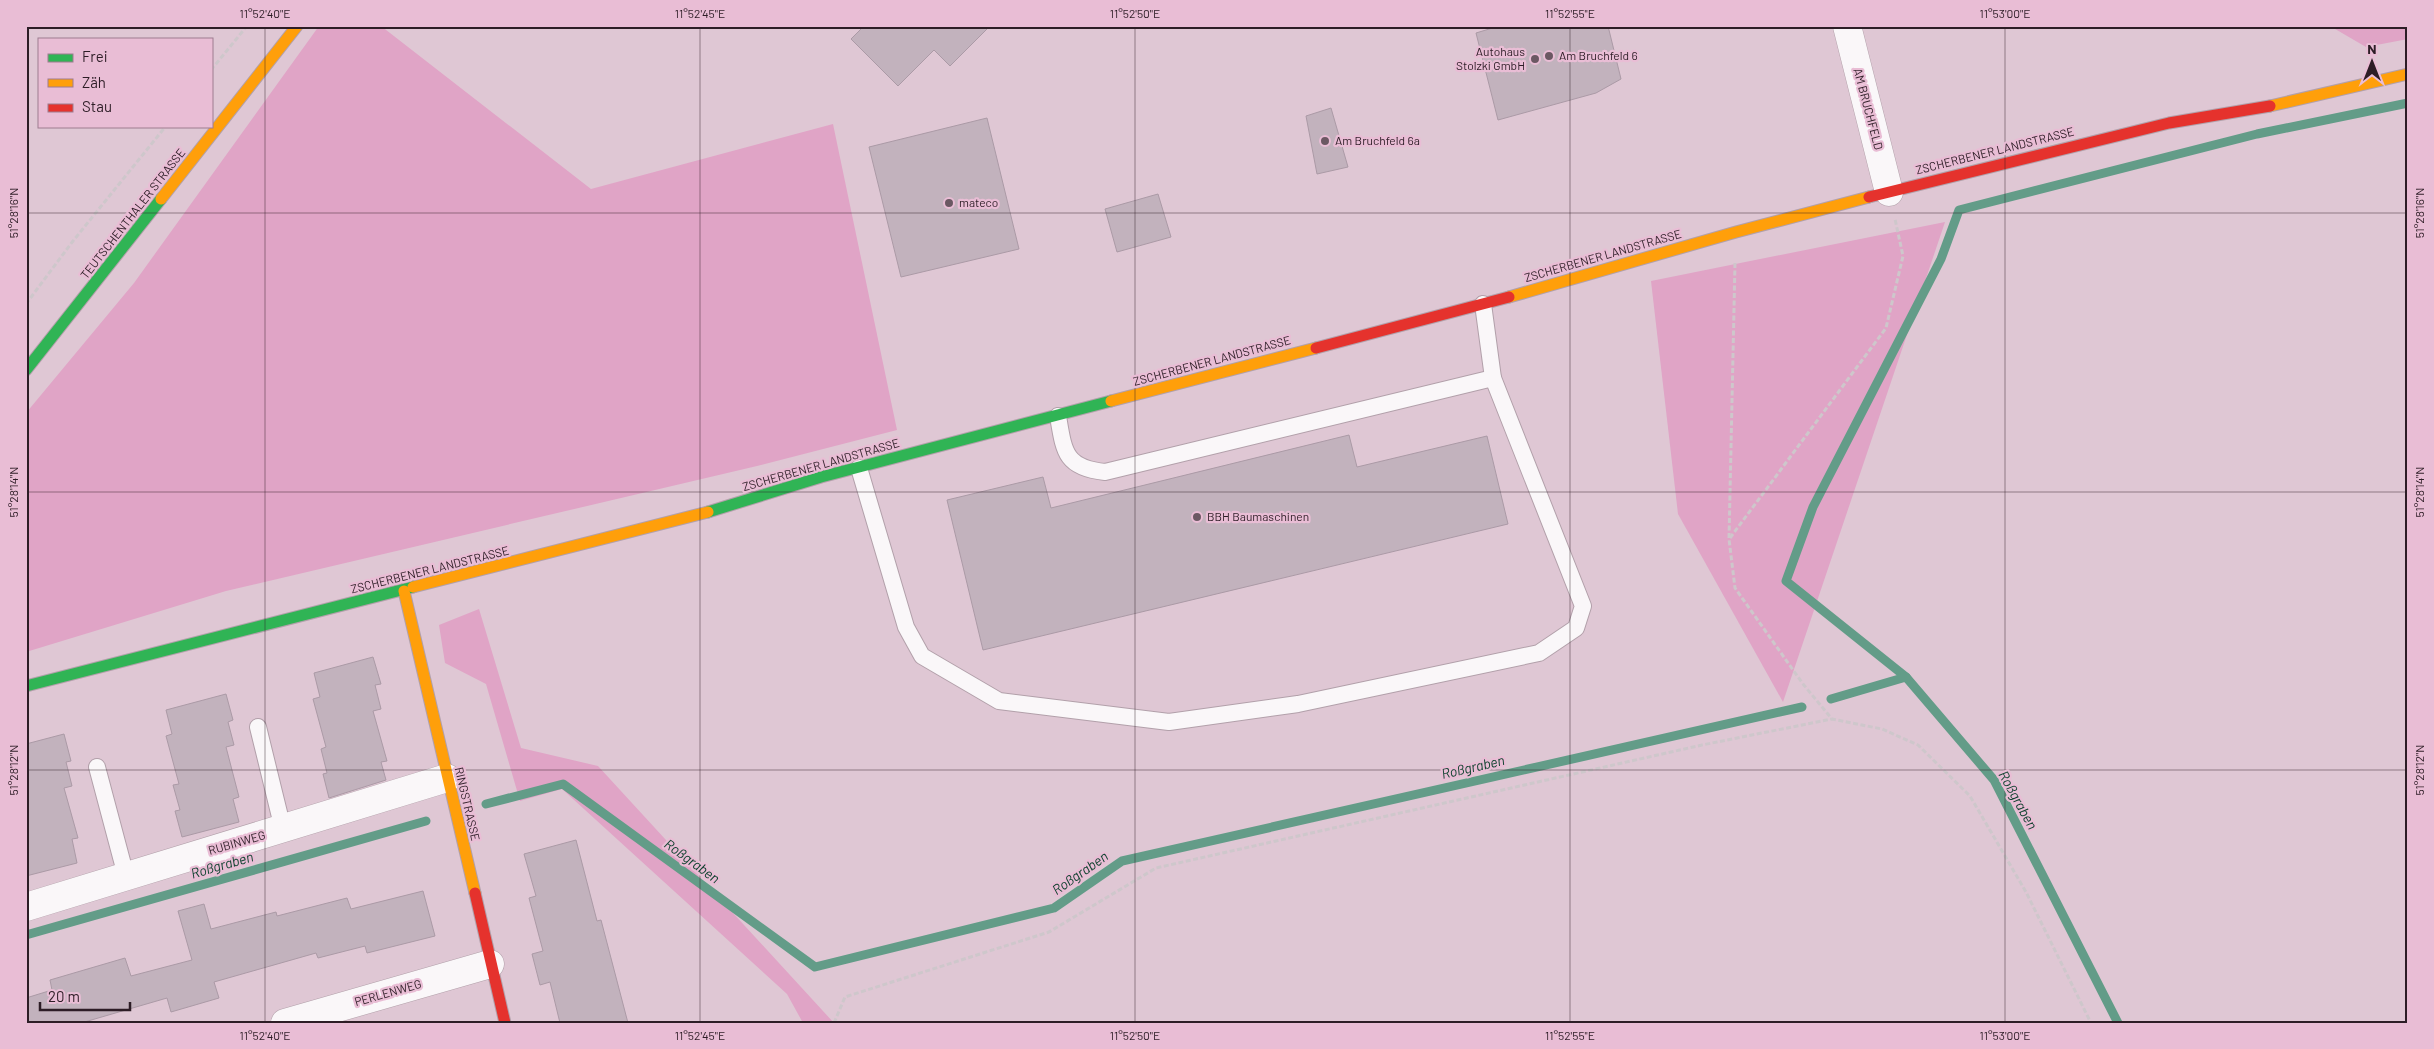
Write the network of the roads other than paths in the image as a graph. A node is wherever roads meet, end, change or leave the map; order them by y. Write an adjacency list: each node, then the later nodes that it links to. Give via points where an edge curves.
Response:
1 (296, 26): 6 (street, TEUTSCHENTHALER STRASSE)
2 (1847, 26): 4 (street, AM BRUCHFELD)
3 (2408, 74): 4 (street, ZSCHERBENER LANDSTRASSE, via 2268,106 2169,123)
4 (1889, 192): 5 (street, ZSCHERBENER LANDSTRASSE)
5 (1482, 304): 7 (lane); 8 (street, ZSCHERBENER LANDSTRASSE)
6 (26, 370)
7 (1494, 378): 8 (lane, via 1105,472 1087,470 1073,463 1064,449); 9 (lane, via 1583,606 1576,628 1539,653 1298,704 1169,722 999,701 922,656 906,627)
8 (1058, 416): 9 (street, ZSCHERBENER LANDSTRASSE)
9 (859, 468): 10 (street, ZSCHERBENER LANDSTRASSE)
10 (404, 591): 11 (street, ZSCHERBENER LANDSTRASSE); 14 (street, RINGSTRASSE)
11 (26, 686)
12 (258, 727): 15 (lane)
13 (97, 767): 16 (lane)
14 (447, 778): 15 (street, RUBINWEG); 18 (street, RINGSTRASSE)
15 (283, 830): 16 (street, RUBINWEG)
16 (126, 876): 17 (street, RUBINWEG)
17 (26, 907)
18 (490, 964): 19 (street, PERLENWEG); 20 (street, RINGSTRASSE)
19 (285, 1023)
20 (505, 1023)

